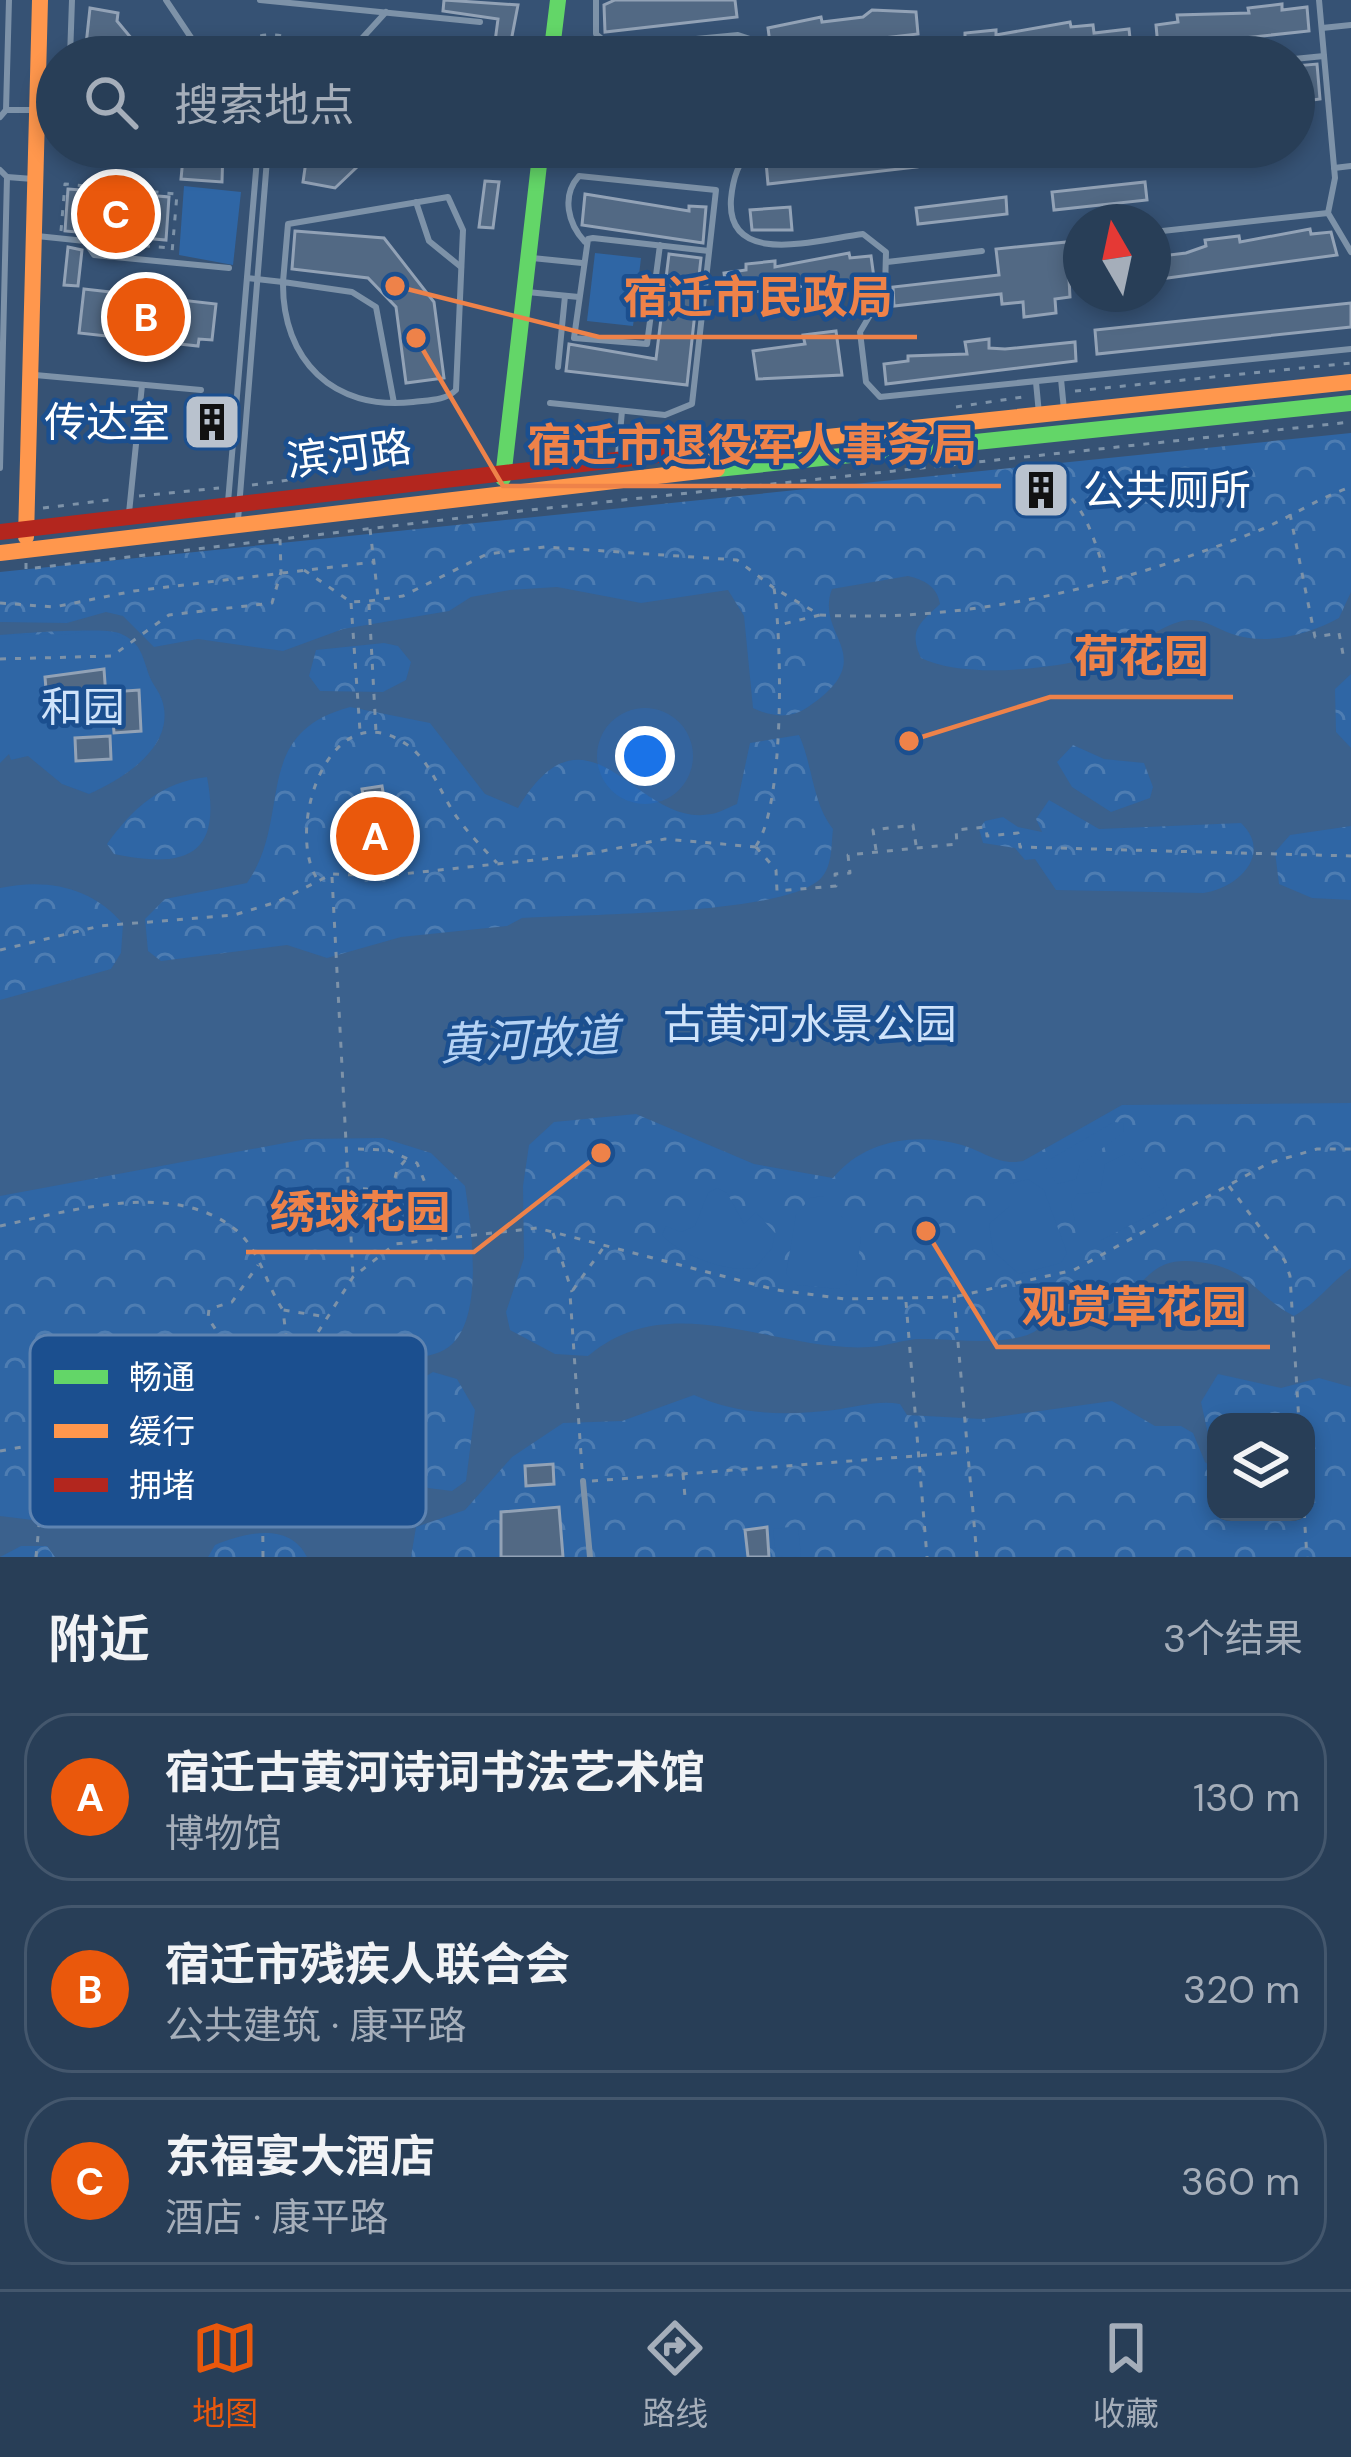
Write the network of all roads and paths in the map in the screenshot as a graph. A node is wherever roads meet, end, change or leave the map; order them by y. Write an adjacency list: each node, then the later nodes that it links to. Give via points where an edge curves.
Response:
1 (9, 0): 25 (lane)
2 (40, 0): 14 (main road)
3 (72, 0): 15 (lane)
4 (166, 0): 16 (lane)
5 (260, 0): 9 (lane)
6 (558, 0): 20 (main road)
7 (596, 0): 21 (lane)
8 (1319, 0): 12 (lane)
9 (386, 13): 10 (lane); 19 (lane)
10 (480, 22)
11 (1351, 25): 12 (lane)
12 (1322, 28): 22 (lane)
13 (272, 34): 17 (path); 18 (path)
14 (41, 36)
15 (71, 36)
16 (190, 36)
17 (260, 36)
18 (280, 36)
19 (365, 36)
20 (554, 36)
21 (598, 36)
22 (1324, 56): 23 (lane); 32 (lane)
23 (1315, 57)
24 (36, 103): 25 (lane)
25 (3, 114)
26 (1351, 166): 32 (lane)
27 (38, 168): 35 (main road)
28 (256, 168): 54 (lane)
29 (266, 168): 55 (lane)
30 (539, 168): 48 (main road)
31 (739, 168): 50 (lane, via 731,220 741,237 758,245 862,234 882,246)
32 (1334, 168): 37 (lane)
33 (0, 170): 34 (lane)
34 (7, 177): 35 (lane); 78 (lane)
35 (37, 179): 39 (main road)
36 (416, 202): 52 (lane, via 428,241); 52 (lane, via 448,197 454,204 463,230); 56 (lane, via 289,224)
37 (1328, 213): 38 (lane); 47 (lane)
38 (1171, 230)
39 (35, 236): 40 (lane); 62 (main road)
40 (60, 238): 41 (lane); 44 (path, via 64,184 177,194)
41 (85, 241): 44 (path); 49 (lane, via 94,255)
42 (585, 242): 43 (lane); 45 (lane, via 568,208 572,183 584,174 716,190); 51 (lane)
43 (660, 245): 45 (lane); 59 (lane, via 647,344 574,338)
44 (172, 248): 49 (path)
45 (710, 251): 71 (lane, via 692,404 665,416)
46 (982, 251): 50 (lane)
47 (1351, 252)
48 (528, 258): 51 (lane); 57 (main road)
49 (171, 262): 53 (lane)
50 (887, 262): 64 (lane, via 885,290 860,332 873,394)
51 (582, 263): 59 (lane)
52 (461, 267): 68 (lane, via 456,390)
53 (229, 268)
54 (247, 278): 55 (lane); 75 (lane)
55 (257, 279): 56 (lane); 76 (lane)
56 (284, 282): 68 (lane, via 289,338 308,366 360,398); 68 (lane, via 352,292 376,307)
57 (524, 292): 58 (lane); 79 (main road)
58 (566, 296): 59 (lane); 61 (lane)
59 (579, 297)
60 (1351, 349): 63 (lane)
61 (558, 367)
62 (31, 375): 66 (lane); 89 (main road)
63 (1061, 379): 64 (lane); 72 (lane)
64 (1036, 382): 73 (lane)
65 (1351, 382): 72 (main road, 滨河路)
66 (142, 385): 67 (lane); 86 (lane)
67 (201, 390)
68 (394, 403)
69 (550, 403): 71 (lane)
70 (1351, 403): 82 (main road, 滨河路)
71 (622, 411): 77 (lane)
72 (1064, 414): 73 (main road, 滨河路)
73 (1040, 416): 77 (main road, 滨河路)
74 (1351, 422): 84 (path)
75 (231, 458): 76 (lane); 83 (lane)
76 (243, 459): 83 (lane)
77 (617, 459): 79 (main road, 滨河路)
78 (0, 468)
79 (503, 471): 82 (main road); 83 (main road, 滨河路)
80 (1351, 487): 85 (path)
81 (1060, 488): 97 (path, via 1088,523)
82 (503, 491): 84 (path); 87 (main road, 滨河路)
83 (233, 504): 86 (main road, 滨河路); 87 (lane)
84 (502, 513): 88 (path)
85 (1290, 514): 97 (path); 105 (path, via 1316,638 1339,633 1343,654)
86 (128, 516): 89 (main road, 滨河路)
87 (232, 525): 92 (main road, 滨河路)
88 (370, 528): 91 (path); 94 (path)
89 (26, 529): 90 (main road, 滨河路); 92 (main road)
90 (0, 532)
91 (280, 539): 92 (path, via 26,569); 96 (path)
92 (26, 549): 93 (main road, 滨河路)
93 (0, 553)
94 (374, 562): 95 (path); 99 (path)
95 (304, 570): 96 (path); 101 (path)
96 (281, 572): 102 (path, via 54,607); 106 (path, via 272,603 189,610 112,656)
97 (1108, 583): 103 (path, via 1036,601)
98 (773, 588): 99 (path, via 736,560 545,547 487,554 403,596); 103 (path); 104 (path)
99 (378, 599): 100 (path)
100 (368, 601): 101 (path); 108 (path)
101 (351, 602): 107 (path)
102 (0, 603)
103 (820, 615): 104 (path)
104 (779, 625): 109 (path, via 768,828)
105 (1351, 653)
106 (0, 659)
107 (360, 733): 108 (path); 115 (path, via 328,758 315,786 304,858)
108 (376, 734): 113 (path, via 404,742 422,759)
109 (756, 847): 111 (path, via 776,870 777,891 836,886 835,874 850,873 848,855); 113 (path, via 665,839)
110 (916, 848): 111 (path); 111 (path, via 913,825 874,830); 112 (path, via 957,844 956,830 986,827 987,836 1018,833 1020,847)
111 (876, 852)
112 (1351, 856)
113 (497, 862): 114 (path)
114 (332, 874): 115 (path); 121 (path)
115 (316, 879): 116 (path, via 233,915 100,926)
116 (0, 950)
117 (358, 1149): 119 (path)
118 (1351, 1149): 120 (path, via 1269,1163)
119 (409, 1157): 122 (path, via 393,1187); 123 (path, via 425,1174)
120 (1229, 1186): 131 (path, via 1074,1270); 138 (path, via 1285,1261)
121 (347, 1188): 122 (path); 129 (path)
122 (372, 1196): 126 (path)
123 (434, 1205)
124 (0, 1226): 128 (path, via 139,1203 197,1210 235,1229)
125 (553, 1231): 126 (path); 127 (path); 130 (path)
126 (414, 1239): 129 (path)
127 (608, 1242): 130 (path); 132 (path, via 777,1290)
128 (259, 1263): 133 (path); 135 (path, via 232,1302 209,1309)
129 (353, 1277): 134 (path)
130 (572, 1292): 144 (path)
131 (954, 1297): 132 (path); 141 (path)
132 (906, 1300): 142 (path)
133 (283, 1310): 134 (path); 136 (path)
134 (325, 1316): 137 (path)
135 (219, 1335)
136 (286, 1335)
137 (313, 1335)
138 (1298, 1413)
139 (30, 1446): 140 (path)
140 (0, 1451)
141 (967, 1452): 142 (path); 151 (path)
142 (919, 1456): 143 (path); 150 (path)
143 (683, 1474): 144 (path); 145 (path)
144 (583, 1481): 149 (lane)
145 (685, 1497)
146 (1305, 1521): 152 (path)
147 (263, 1527): 148 (path)
148 (263, 1557)
149 (590, 1557)
150 (928, 1557)
151 (977, 1557)
152 (1307, 1557)

